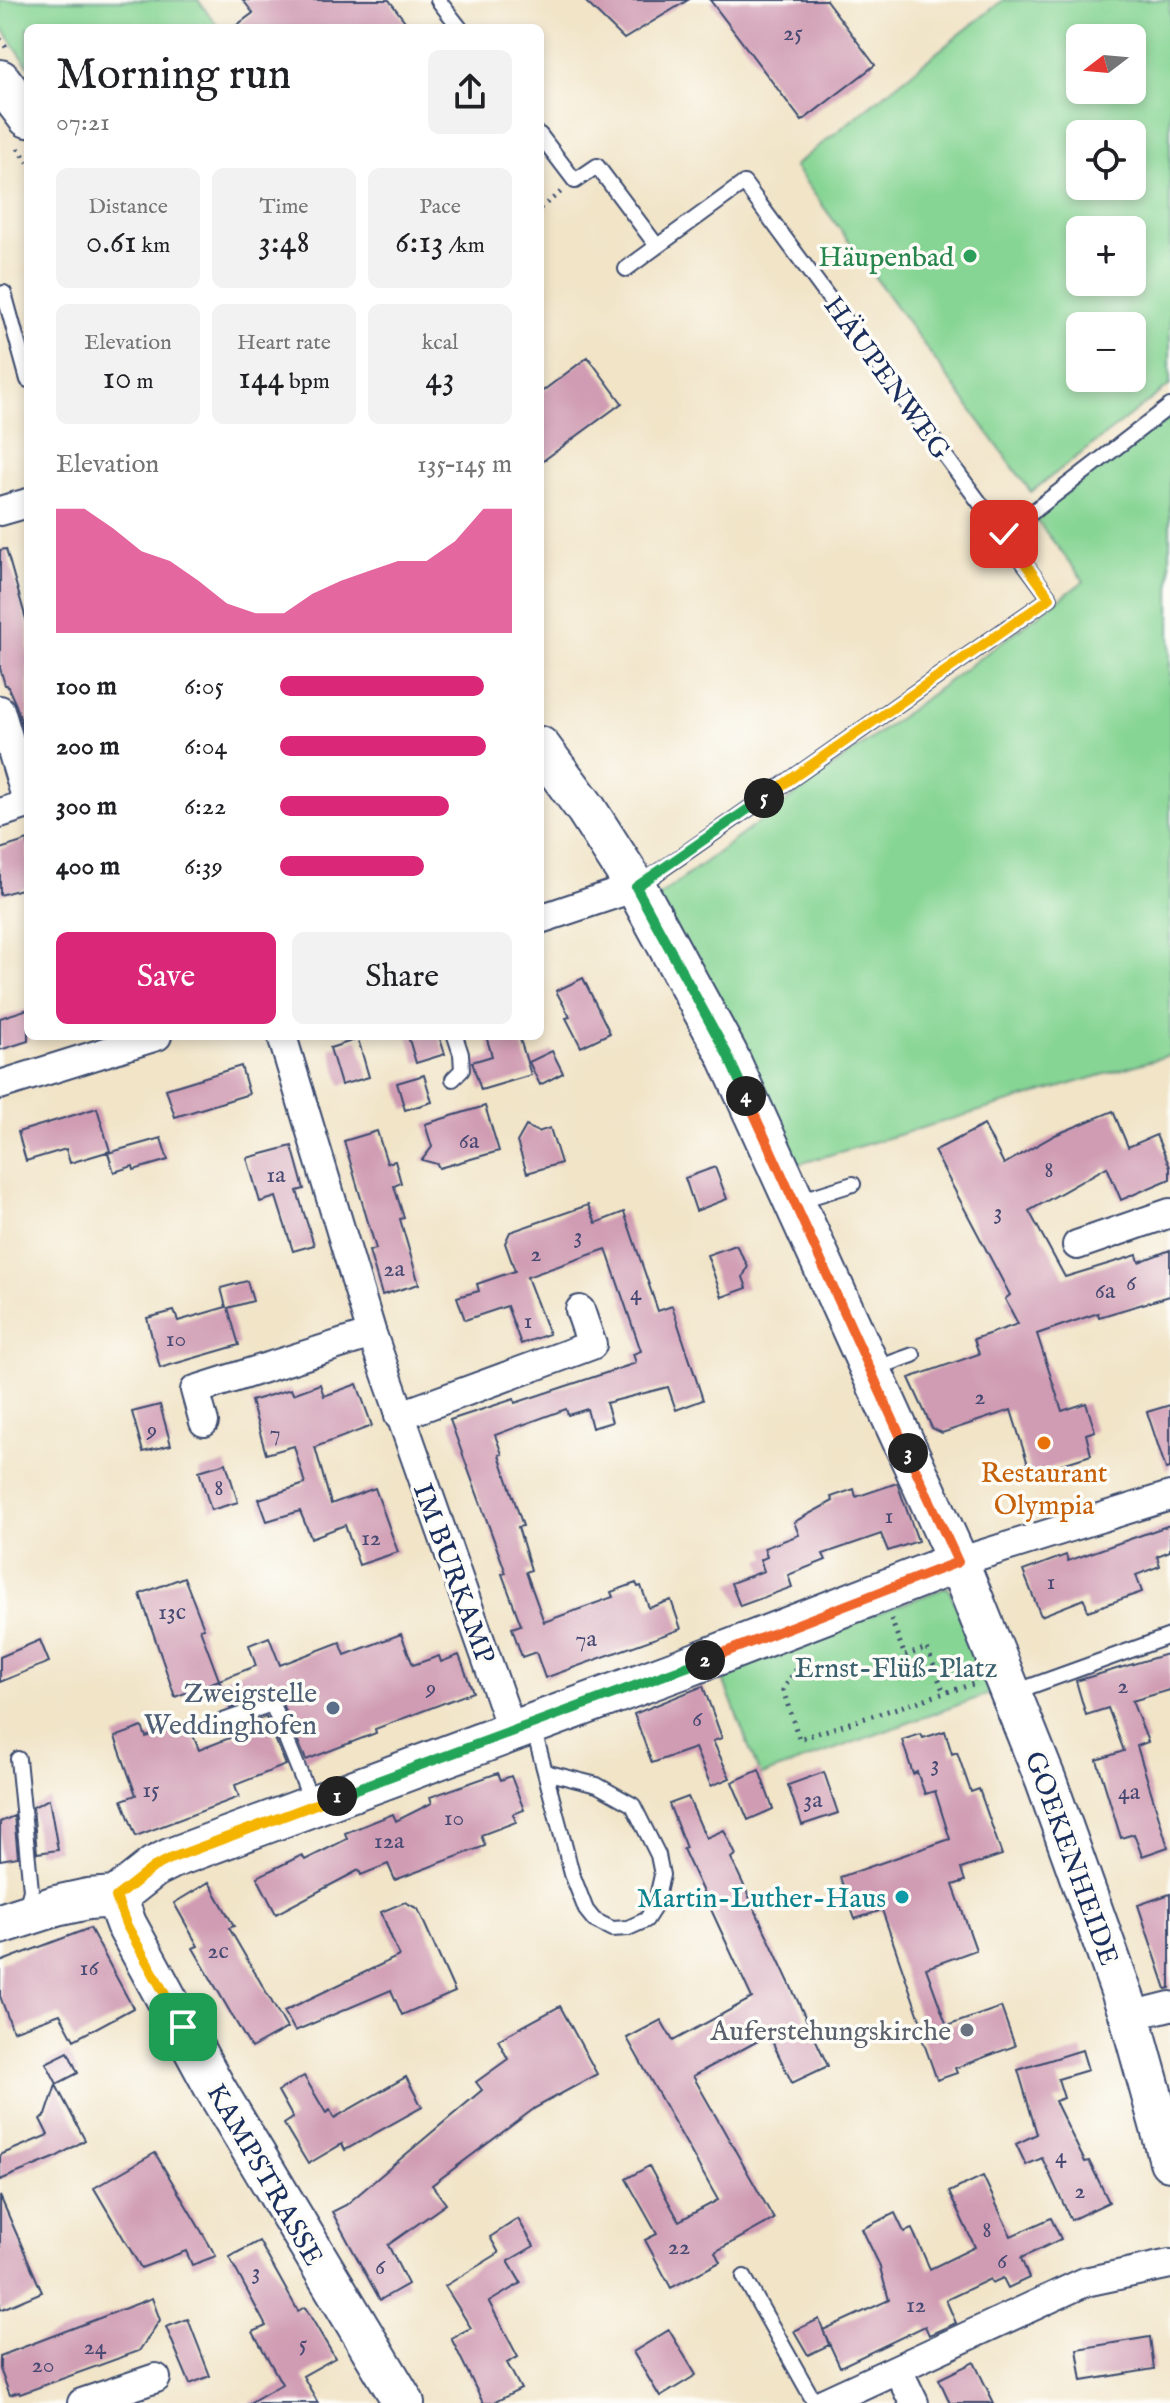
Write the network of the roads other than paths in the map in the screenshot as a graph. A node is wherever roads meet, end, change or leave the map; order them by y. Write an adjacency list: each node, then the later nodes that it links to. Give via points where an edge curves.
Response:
1 (438, 0): 2 (lane)
2 (457, 24)
3 (0, 80): 4 (street)
4 (24, 112)
5 (544, 140): 6 (lane, via 575,181 597,166)
6 (657, 246): 7 (lane, HÄUPENWEG); 13 (lane, HÄUPENWEG, via 744,183)
7 (626, 269)
8 (4, 293): 9 (lane)
9 (24, 366)
10 (1170, 406): 13 (lane)
11 (24, 504): 12 (street)
12 (0, 511)
13 (1004, 534): 19 (lane, HÄUPENWEG, via 1050,598)
14 (0, 710): 16 (street)
15 (544, 752): 19 (street)
16 (24, 791)
17 (24, 805): 18 (street)
18 (0, 813)
19 (636, 887): 20 (street); 27 (street, via 727,1054)
20 (544, 918)
21 (144, 1040): 25 (street)
22 (283, 1040): 31 (street, IM BURKAMP)
23 (456, 1040): 24 (lane, via 462,1070)
24 (453, 1079)
25 (0, 1085)
26 (853, 1184): 27 (lane)
27 (795, 1202): 33 (street)
28 (1170, 1213): 29 (street)
29 (1077, 1245)
30 (580, 1310): 34 (street, via 592,1345)
31 (372, 1334): 34 (street, IM BURKAMP); 35 (street, via 195,1390)
32 (913, 1355): 33 (lane)
33 (870, 1371): 37 (street)
34 (399, 1416): 41 (street, IM BURKAMP)
35 (204, 1422)
36 (1170, 1496): 37 (street)
37 (958, 1562): 39 (street, GOEKENHEIDE); 41 (street)
38 (1170, 1636): 39 (lane)
39 (1008, 1684): 48 (street, GOEKENHEIDE)
40 (220, 1722): 44 (lane, via 272,1704)
41 (522, 1727): 43 (lane); 44 (street)
42 (18, 1759): 46 (lane, via 31,1890)
43 (545, 1772): 43 (lane, via 586,1910 612,1929 646,1920 662,1875 633,1805 597,1785)
44 (313, 1805): 45 (street, via 172,1858)
45 (116, 1897): 46 (street, via 88,1899); 55 (street, KAMPSTRASSE, via 215,2088)
46 (12, 1920)
47 (1170, 2006): 48 (street)
48 (1130, 2016): 49 (street, GOEKENHEIDE)
49 (1170, 2161)
50 (1170, 2264): 52 (street, via 1085,2282)
51 (744, 2277): 56 (lane)
52 (898, 2370): 57 (street); 58 (street)
53 (156, 2378): 54 (street)
54 (85, 2402)
55 (404, 2403)
56 (815, 2403)
57 (823, 2403)
58 (914, 2403)

